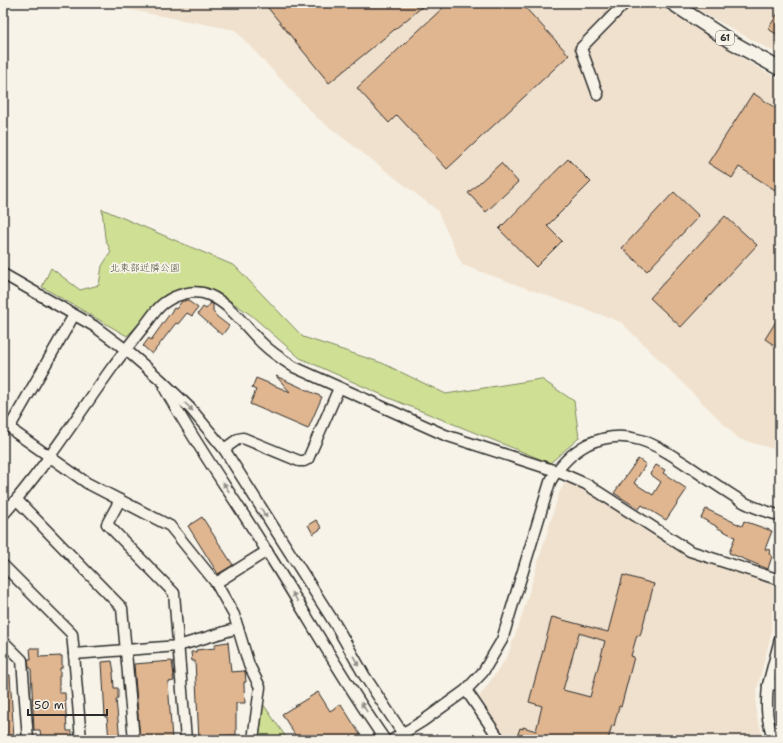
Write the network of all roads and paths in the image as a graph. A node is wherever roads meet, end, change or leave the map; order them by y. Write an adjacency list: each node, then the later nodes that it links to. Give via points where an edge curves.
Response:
1 (625, 3): 4 (street, via 582,48)
2 (672, 3): 3 (main road, 61, via 730,41)
3 (780, 69)
4 (598, 95)
5 (3, 274): 6 (street)
6 (74, 315): 7 (street); 11 (street, via 12,423 12,429 16,433)
7 (125, 349): 8 (street); 9 (street, via 163,304 174,296 189,292 208,294 230,309 276,355 294,367); 11 (street)
8 (161, 380): 10 (street, one-way to 10, via 191,409); 17 (street, one-way to 8, via 180,416)
9 (339, 388): 10 (street, via 308,458 304,461 243,438); 12 (street, via 445,435)
10 (224, 450): 30 (street, one-way to 30)
11 (49, 457): 13 (street); 14 (street, via 87,483)
12 (556, 471): 16 (street, via 579,449 596,441 624,437 639,439 662,448 742,502); 19 (street, via 586,484 690,551); 29 (street, via 550,482 502,640 483,672)
13 (17, 500): 15 (street); 25 (street, via 122,608)
14 (120, 500): 20 (street, via 170,526); 24 (street, via 107,524 174,593)
15 (3, 515)
16 (780, 516)
17 (267, 551): 20 (street); 36 (street, one-way to 17)
18 (3, 564): 26 (street, via 72,634)
19 (780, 580)
20 (216, 583): 21 (street, via 234,615)
21 (238, 628): 24 (street); 35 (street, via 249,665 260,687)
22 (780, 639): 28 (street)
23 (3, 641): 31 (street, via 22,660)
24 (178, 646): 25 (street); 34 (street)
25 (127, 650): 26 (street); 33 (street)
26 (74, 654): 32 (street)
27 (780, 684): 28 (street)
28 (768, 685): 39 (street, via 768,724)
29 (466, 690): 30 (street); 38 (street)
30 (405, 737): 37 (street)
31 (28, 740)
32 (81, 740)
33 (134, 740)
34 (186, 740)
35 (253, 740)
36 (385, 740)
37 (392, 740)
38 (500, 740)
39 (774, 740)

